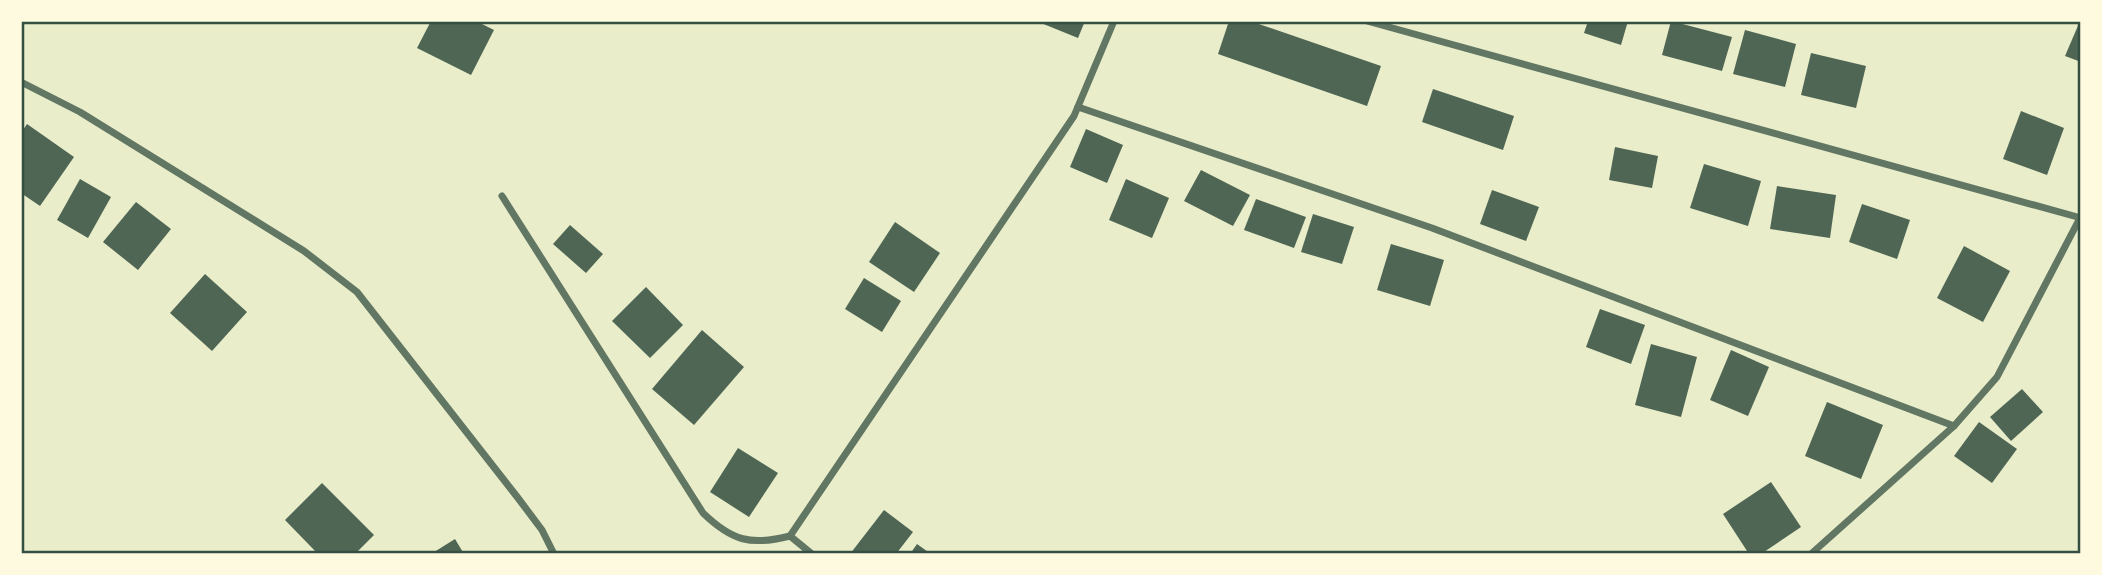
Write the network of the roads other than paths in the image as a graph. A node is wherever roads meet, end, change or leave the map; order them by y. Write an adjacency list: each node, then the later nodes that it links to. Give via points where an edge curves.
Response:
1 (1114, 21): 4 (street)
2 (1367, 21): 6 (street)
3 (21, 82): 9 (street, via 80,112 292,243 357,292 518,498)
4 (1078, 107): 7 (street, via 1432,228); 8 (street)
5 (502, 197): 8 (street, via 703,513 743,541)
6 (2081, 217): 7 (street, via 1997,377)
7 (1954, 426): 11 (street)
8 (790, 536): 10 (street)
9 (554, 554)
10 (811, 554)
11 (1811, 554)

